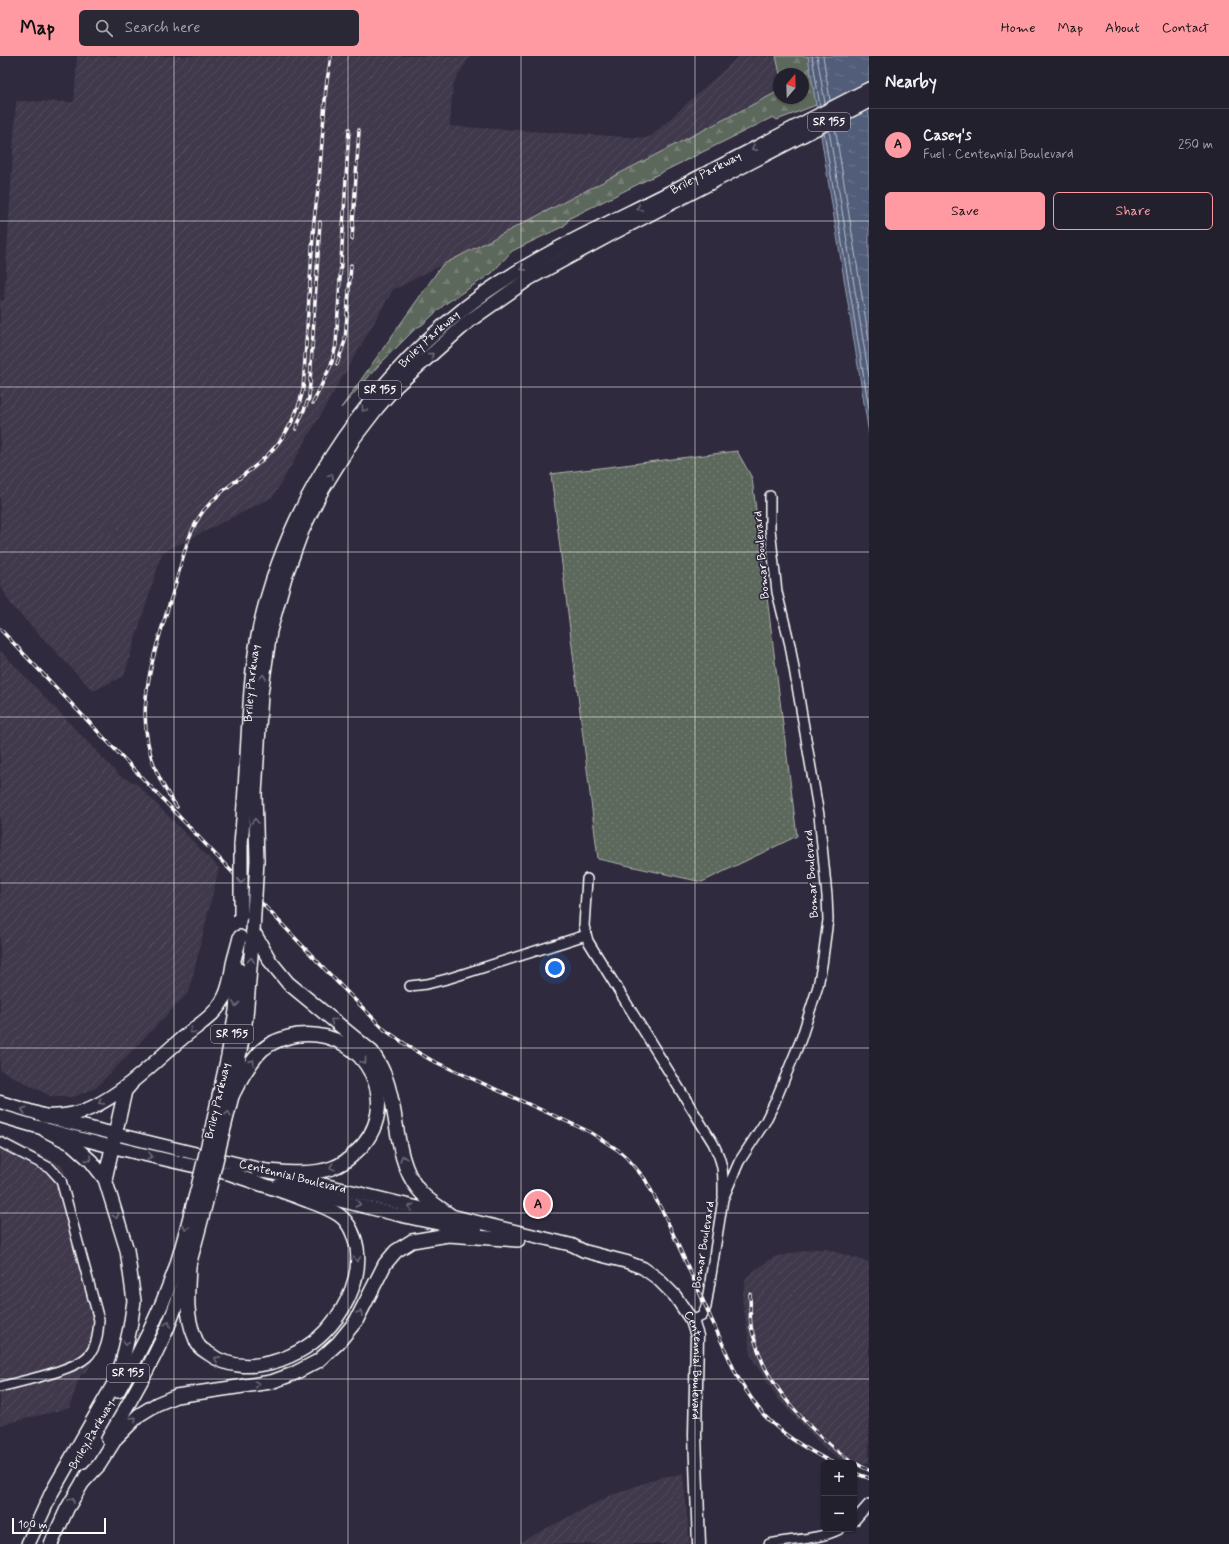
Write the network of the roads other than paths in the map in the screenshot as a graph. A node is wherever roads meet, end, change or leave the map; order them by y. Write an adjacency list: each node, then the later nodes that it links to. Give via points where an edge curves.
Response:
1 (869, 89): 3 (highway, Briley Parkway / SR 155)
2 (869, 101): 3 (highway, Briley Parkway / SR 155)
3 (789, 136): 6 (highway, Briley Parkway / SR 155, one-way to 3, bridge, via 257,860 255,794 261,694 270,631 285,577 302,531 321,492 354,438 396,386 469,321 530,278); 8 (highway, Briley Parkway / SR 155, one-way to 8, bridge, via 522,269 456,314 374,396 346,433 319,477 292,530 274,576 260,626 251,676)
4 (770, 496): 22 (street, Bomar Boulevard, via 777,592 790,645 819,815 828,920 818,986 798,1045 774,1104 739,1162)
5 (587, 879): 7 (street, via 584,926)
6 (253, 930): 11 (highway, Briley Parkway / SR 155, one-way to 6, via 246,1017); 23 (highway, one-way to 6, via 419,1190 409,1174 392,1098 381,1065 372,1052 288,983 270,961)
7 (586, 935): 9 (street, via 447,979); 22 (street, via 592,950 720,1156 723,1167)
8 (240, 937): 10 (highway, one-way to 10, via 225,996 216,1009); 15 (highway, Briley Parkway / SR 155, one-way to 15, via 236,1011)
9 (410, 986)
10 (133, 1081): 14 (highway, one-way to 14, via 91,1108); 16 (highway, via 125,1091)
11 (232, 1096): 15 (highway, Briley Parkway / SR 155, one-way to 11); 18 (highway, one-way to 18, via 252,1061 263,1049 279,1040 306,1034 335,1039 349,1047 370,1069 376,1084 377,1117 372,1132 364,1146 347,1160 333,1168 313,1172)
12 (0, 1102): 14 (main road, Centennial Boulevard, one-way to 12)
13 (0, 1116): 14 (main road, Centennial Boulevard)
14 (45, 1123): 16 (main road, Centennial Boulevard); 20 (highway, one-way to 20, via 91,1161)
15 (218, 1130): 21 (highway, Briley Parkway / SR 155, bridge)
16 (114, 1140): 18 (main road, Centennial Boulevard); 19 (main road, Centennial Boulevard, one-way to 19, via 192,1167); 20 (highway)
17 (0, 1142): 28 (street, via 50,1168 60,1180 99,1320 98,1338 88,1356 76,1366)
18 (257, 1170): 23 (main road, Centennial Boulevard, one-way to 18)
19 (231, 1174): 24 (main road, Centennial Boulevard, one-way to 24, via 404,1216 481,1230); 26 (highway, one-way to 26, via 322,1206 339,1215 350,1227 358,1257 357,1271 347,1300 330,1327 300,1351 260,1365 243,1367 229,1364 217,1360 198,1346 187,1305)
20 (105, 1179): 33 (highway, one-way to 33, via 127,1250 134,1301 130,1328 116,1380 52,1492)
21 (202, 1192): 26 (highway, Briley Parkway / SR 155); 34 (highway, Briley Parkway / SR 155, one-way to 34, via 161,1306 139,1354 58,1495)
22 (723, 1199): 27 (street, Bomar Boulevard, via 706,1307 702,1316)
23 (454, 1218): 25 (main road, Centennial Boulevard)
24 (518, 1240): 25 (main road, Centennial Boulevard, via 565,1250); 29 (highway, one-way to 24, via 99,1465 116,1438 139,1415 157,1404 176,1396 271,1382 318,1361 338,1343 356,1321 384,1264 396,1251 412,1241 448,1235)
25 (584, 1251): 27 (main road, Centennial Boulevard, via 627,1262 648,1271 675,1296)
26 (189, 1266): 29 (highway, Briley Parkway / SR 155, one-way to 26, via 143,1380 167,1328)
27 (692, 1321): 36 (main road, Centennial Boulevard, via 698,1345 695,1435)
28 (0, 1387)
29 (83, 1482): 35 (highway, Briley Parkway / SR 155, one-way to 29)
30 (869, 1504): 31 (street)
31 (857, 1518)
32 (831, 1532): 37 (street)
33 (28, 1544)
34 (34, 1544)
35 (51, 1544)
36 (699, 1544)
37 (769, 1544)

